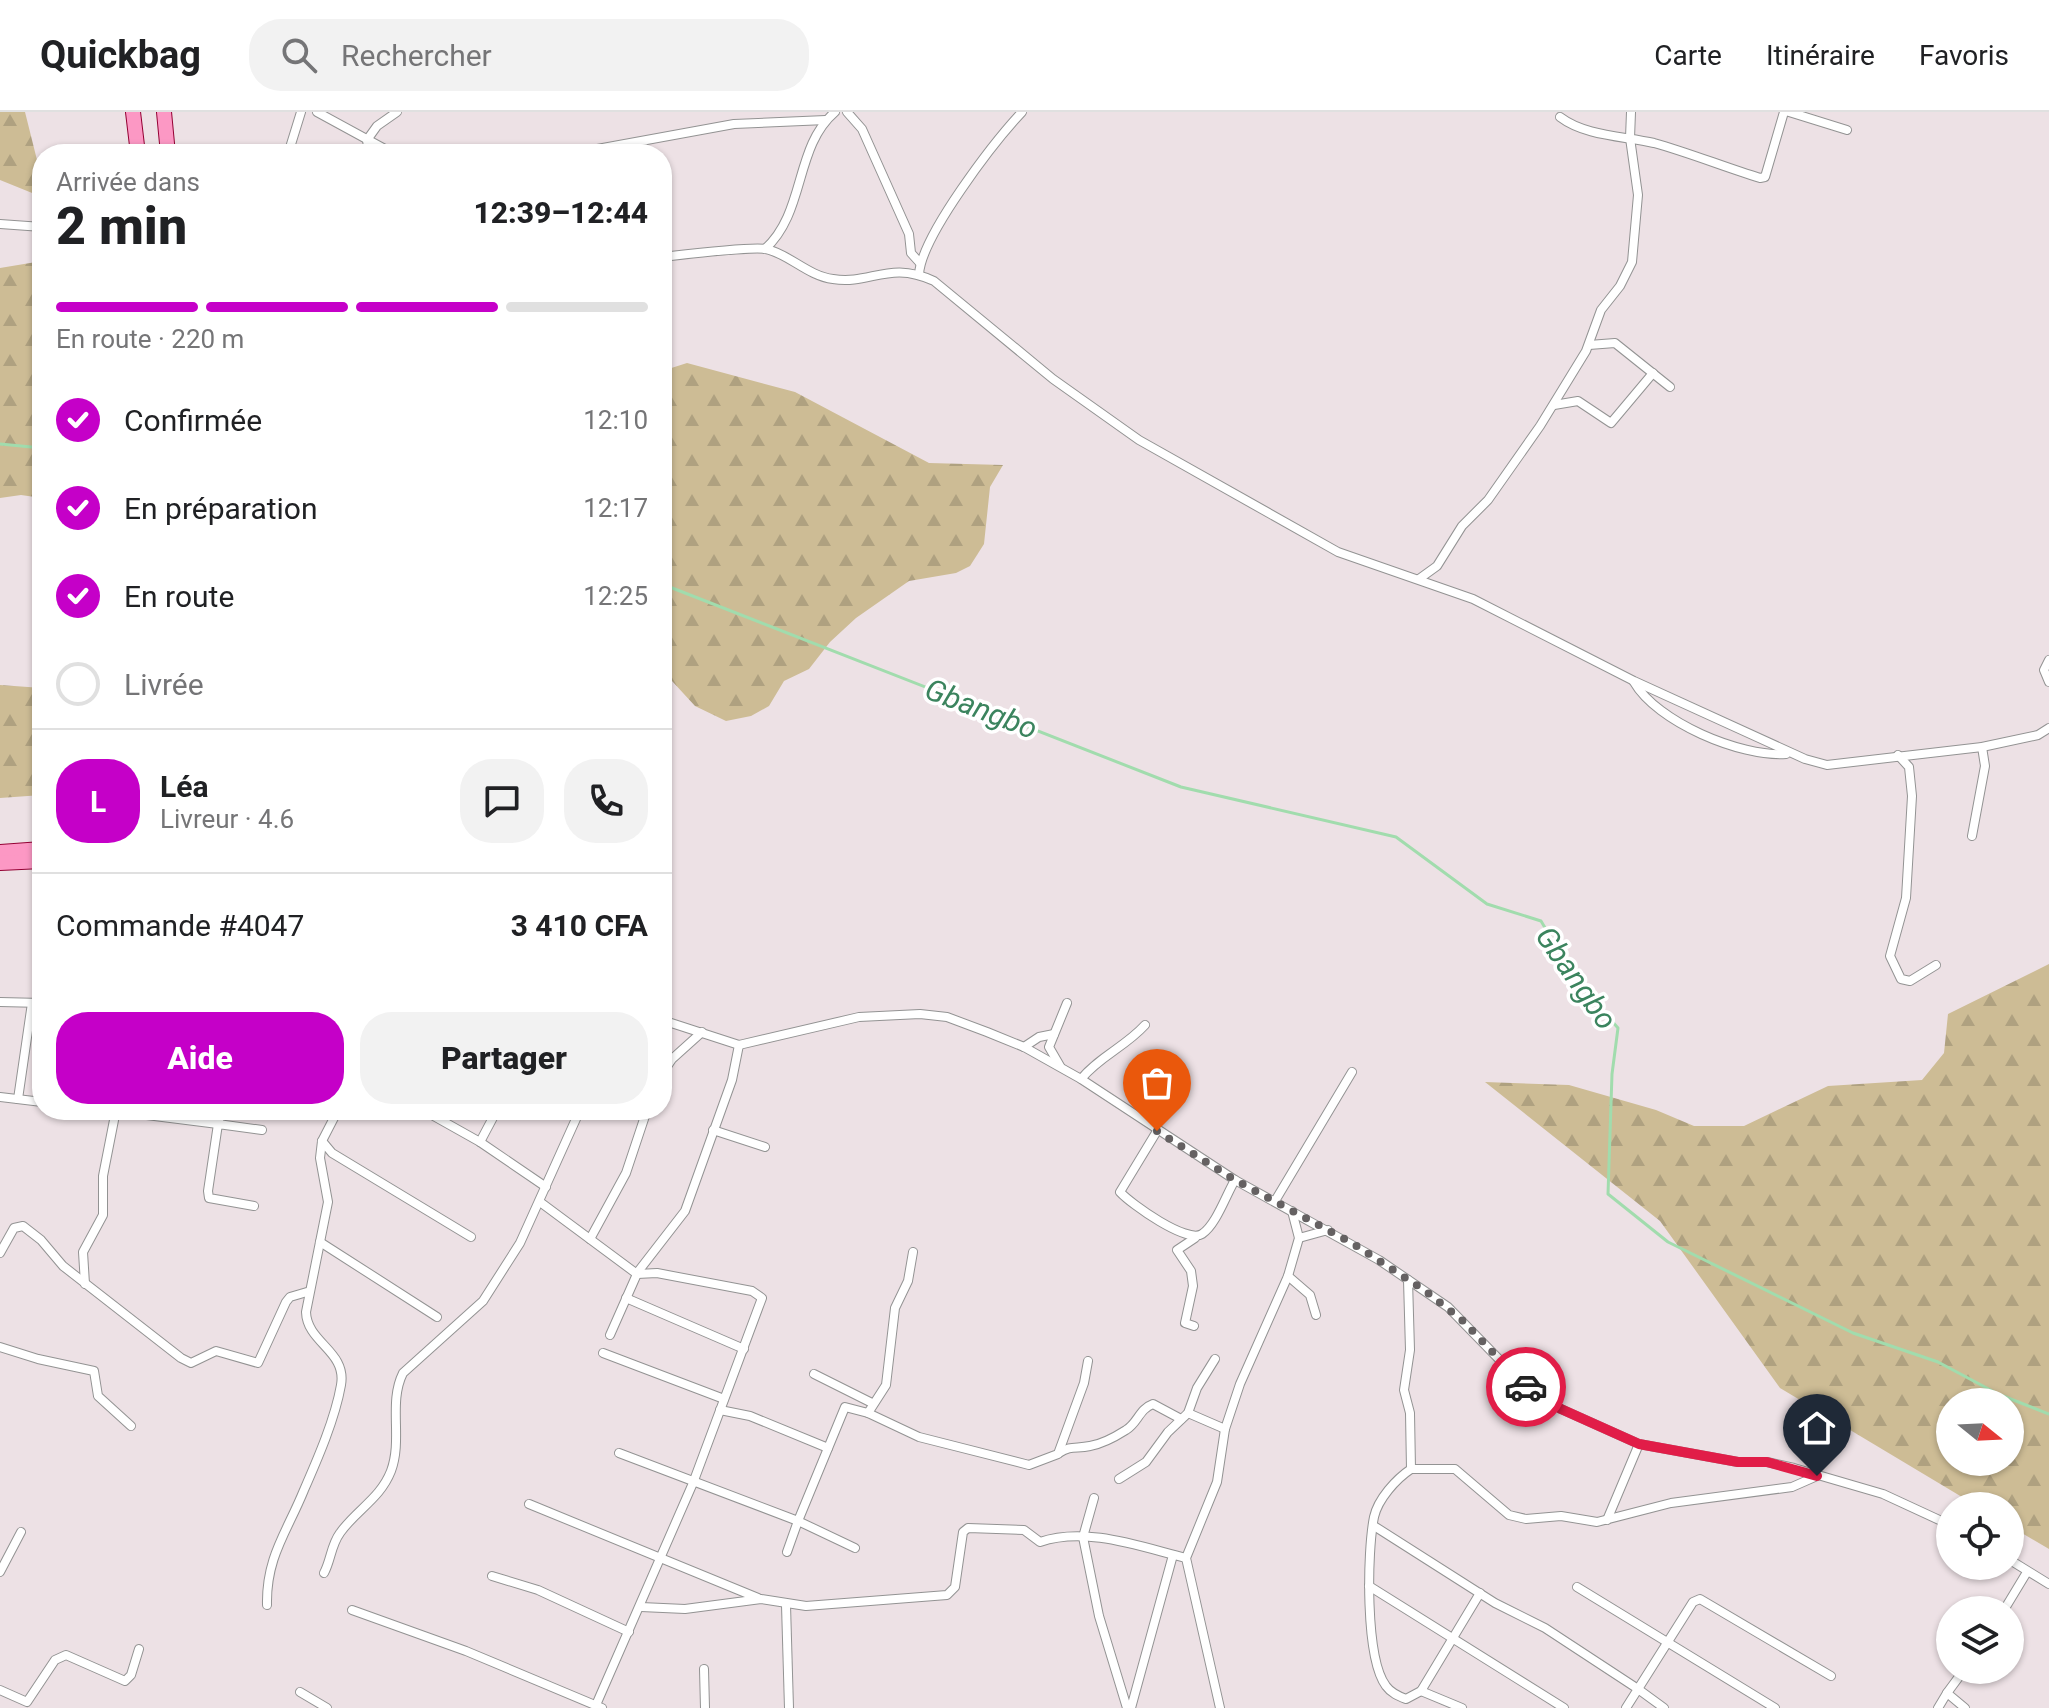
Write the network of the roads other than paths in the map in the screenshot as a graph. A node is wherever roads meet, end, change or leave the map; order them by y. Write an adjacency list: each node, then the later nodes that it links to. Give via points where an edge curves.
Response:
1 (126, 112): 17 (street)
2 (133, 112): 18 (main road)
3 (164, 112): 19 (main road)
4 (301, 112): 20 (street)
5 (317, 112): 16 (street)
6 (397, 112): 16 (street)
7 (835, 112): 13 (street)
8 (847, 112): 28 (street, via 862,129 909,234 911,253)
9 (1022, 112): 28 (street, via 964,188)
10 (1631, 112): 15 (street)
11 (1786, 112): 14 (street); 15 (street, via 1769,168 1760,178)
12 (1560, 117): 15 (street, via 1579,130)
13 (826, 120): 23 (street, via 734,124); 26 (street, via 790,217)
14 (1847, 130)
15 (1630, 138): 30 (street, via 1638,195 1632,262 1601,310)
16 (367, 140): 21 (street); 22 (street)
17 (135, 144)
18 (137, 144)
19 (167, 144)
20 (291, 144)
21 (368, 144)
22 (375, 144)
23 (625, 144)
24 (0, 224): 25 (street)
25 (32, 226)
26 (765, 249): 27 (street); 29 (street, via 835,280 891,271)
27 (672, 256)
28 (920, 263): 29 (street)
29 (919, 274): 35 (street, via 1053,379 1158,452 1346,557)
30 (1589, 345): 31 (street, via 1612,342); 33 (street)
31 (1653, 373): 32 (street); 33 (street, via 1611,423 1578,401)
32 (1670, 387)
33 (1553, 405): 34 (street, via 1488,500)
34 (1428, 574): 35 (street); 36 (street)
35 (1419, 579): 36 (street)
36 (1437, 585): 38 (street)
37 (2049, 660): 39 (street, via 2044,670)
38 (1634, 681): 44 (street); 44 (street, via 1662,710 1710,737 1747,751)
39 (2049, 682)
40 (2049, 728): 41 (street)
41 (2038, 735): 42 (street); 43 (street)
42 (2049, 740)
43 (1982, 747): 45 (street); 46 (street, via 1985,766)
44 (1792, 754): 45 (street, via 1827,765)
45 (1898, 755): 51 (street, via 1909,767 1912,796 1906,898 1890,956 1901,979 1910,981)
46 (1972, 836)
47 (32, 850): 48 (main road)
48 (0, 852)
49 (32, 861): 50 (main road)
50 (0, 863)
51 (1936, 965)
52 (0, 1002): 53 (street)
53 (32, 1003): 66 (street)
54 (1067, 1003): 58 (street)
55 (672, 1023): 57 (street)
56 (1145, 1025): 64 (street)
57 (702, 1032): 59 (street); 61 (street)
58 (1054, 1034): 60 (street); 62 (street, via 1049,1047)
59 (739, 1045): 60 (street, via 859,1017 920,1014 947,1017); 78 (street)
60 (1024, 1047): 62 (street)
61 (672, 1059)
62 (1061, 1067): 64 (street)
63 (1352, 1072): 85 (street)
64 (1081, 1079): 79 (street)
65 (0, 1097): 66 (street)
66 (18, 1099): 67 (street)
67 (32, 1101)
68 (114, 1120): 100 (street, via 103,1176 103,1215 83,1252)
69 (189, 1120): 76 (street)
70 (219, 1120): 76 (street)
71 (333, 1120): 80 (street)
72 (441, 1120): 81 (street)
73 (492, 1120): 81 (street)
74 (576, 1120): 84 (street)
75 (644, 1120): 93 (street, via 626,1173)
76 (218, 1124): 77 (street); 87 (street, via 209,1198)
77 (262, 1130)
78 (713, 1130): 82 (street); 97 (street, via 685,1211)
79 (1157, 1131): 83 (street); 91 (street, via 1120,1192 1168,1226)
80 (322, 1141): 90 (street, via 332,1153); 94 (street, via 328,1202)
81 (480, 1142): 84 (street)
82 (765, 1147)
83 (1235, 1180): 85 (street); 91 (street, via 1205,1233)
84 (546, 1187): 86 (street)
85 (1275, 1201): 88 (street)
86 (540, 1202): 93 (street); 144 (street, via 483,1301 403,1373 397,1385 397,1453 390,1475 365,1510 337,1536)
87 (254, 1206)
88 (1292, 1211): 89 (street); 92 (street)
89 (1328, 1230): 92 (street); 99 (street)
90 (471, 1237)
91 (1196, 1237): 105 (street, via 1177,1250 1191,1271 1185,1323)
92 (1299, 1238): 98 (street)
93 (590, 1239): 97 (street)
94 (320, 1242): 101 (street); 104 (street)
95 (913, 1252): 114 (street, via 908,1281 895,1308 886,1385)
96 (0, 1253): 100 (street, via 14,1228 23,1226)
97 (637, 1274): 102 (street); 108 (street, via 657,1273 761,1295)
98 (1288, 1276): 103 (street, via 1310,1295); 119 (street)
99 (1408, 1280): 120 (street, via 1462,1320 1540,1399); 124 (street, via 1411,1333 1404,1390)
100 (85, 1284): 101 (street, via 191,1363 216,1351 258,1363 286,1302)
101 (307, 1292): 152 (street, via 309,1330 340,1364 341,1384 305,1489 269,1564)
102 (626, 1298): 106 (street); 108 (street)
103 (1316, 1315)
104 (437, 1317)
105 (1194, 1326)
106 (610, 1335)
107 (0, 1347): 118 (street, via 94,1371 98,1396)
108 (744, 1349): 113 (street)
109 (603, 1353): 113 (street)
110 (1215, 1359): 117 (street)
111 (1088, 1361): 123 (street)
112 (814, 1374): 114 (street)
113 (724, 1399): 115 (street)
114 (872, 1403): 116 (street)
115 (720, 1410): 121 (street, via 750,1416); 127 (street)
116 (868, 1413): 121 (street, via 845,1407); 123 (street, via 919,1437 1029,1465)
117 (1184, 1416): 119 (street); 123 (street, via 1153,1404 1142,1409 1129,1429 1110,1439 1070,1446); 126 (street, via 1146,1462)
118 (131, 1426)
119 (1225, 1429): 139 (street, via 1217,1482)
120 (1639, 1444): 125 (street, via 1738,1462 1767,1462); 131 (street)
121 (828, 1448): 132 (street)
122 (619, 1453): 127 (street)
123 (1058, 1454)
124 (1411, 1469): 131 (street, via 1455,1469 1509,1515); 133 (street, via 1380,1503)
125 (1817, 1476): 130 (street, via 1883,1494); 131 (street, via 1792,1487 1671,1503)
126 (1119, 1479)
127 (693, 1483): 132 (street); 140 (street)
128 (1094, 1498): 135 (street)
129 (529, 1504): 140 (street)
130 (1936, 1519)
131 (1607, 1520)
132 (798, 1521): 136 (street); 137 (street)
133 (1374, 1526): 147 (street); 149 (street)
134 (21, 1532): 142 (street)
135 (1083, 1537): 138 (street, via 1134,1543); 153 (street, via 1040,1542 1024,1530 968,1528 963,1532 955,1587 947,1595); 175 (street, via 1099,1616)
136 (855, 1548)
137 (787, 1552)
138 (1173, 1555): 139 (street); 175 (street)
139 (1186, 1558): 176 (street)
140 (661, 1559): 151 (street); 154 (street)
141 (2024, 1570): 143 (street)
142 (0, 1572)
143 (2027, 1572): 146 (street); 150 (street)
144 (324, 1573)
145 (492, 1576): 156 (street, via 538,1590)
146 (2049, 1584)
147 (1369, 1586): 157 (street); 165 (street, via 1372,1642 1384,1684 1406,1699)
148 (1577, 1587): 158 (street)
149 (1480, 1593): 157 (street); 163 (street)
150 (2012, 1596)
151 (761, 1599): 153 (street); 154 (street, via 685,1609)
152 (267, 1605)
153 (786, 1605): 174 (street)
154 (641, 1607): 156 (street)
155 (352, 1610): 169 (street, via 466,1651)
156 (629, 1632): 170 (street)
157 (1451, 1640): 165 (street); 178 (street)
158 (1668, 1643): 161 (street, via 1700,1599); 163 (street); 181 (street)
159 (139, 1649): 168 (street, via 125,1681 61,1656)
160 (704, 1669): 173 (street)
161 (1831, 1676)
162 (1954, 1684): 167 (street)
163 (1638, 1689): 179 (street); 180 (street)
164 (0, 1690): 168 (street)
165 (1421, 1691): 177 (street)
166 (300, 1692): 172 (street)
167 (1947, 1693): 182 (street); 183 (street)
168 (27, 1702): 171 (street)
169 (582, 1704): 170 (street)
170 (599, 1707)
171 (36, 1708)
172 (327, 1708)
173 (705, 1708)
174 (789, 1708)
175 (1129, 1708)
176 (1220, 1708)
177 (1462, 1708)
178 (1564, 1708)
179 (1626, 1708)
180 (1664, 1708)
181 (1775, 1708)
182 (1938, 1708)
183 (1965, 1708)

